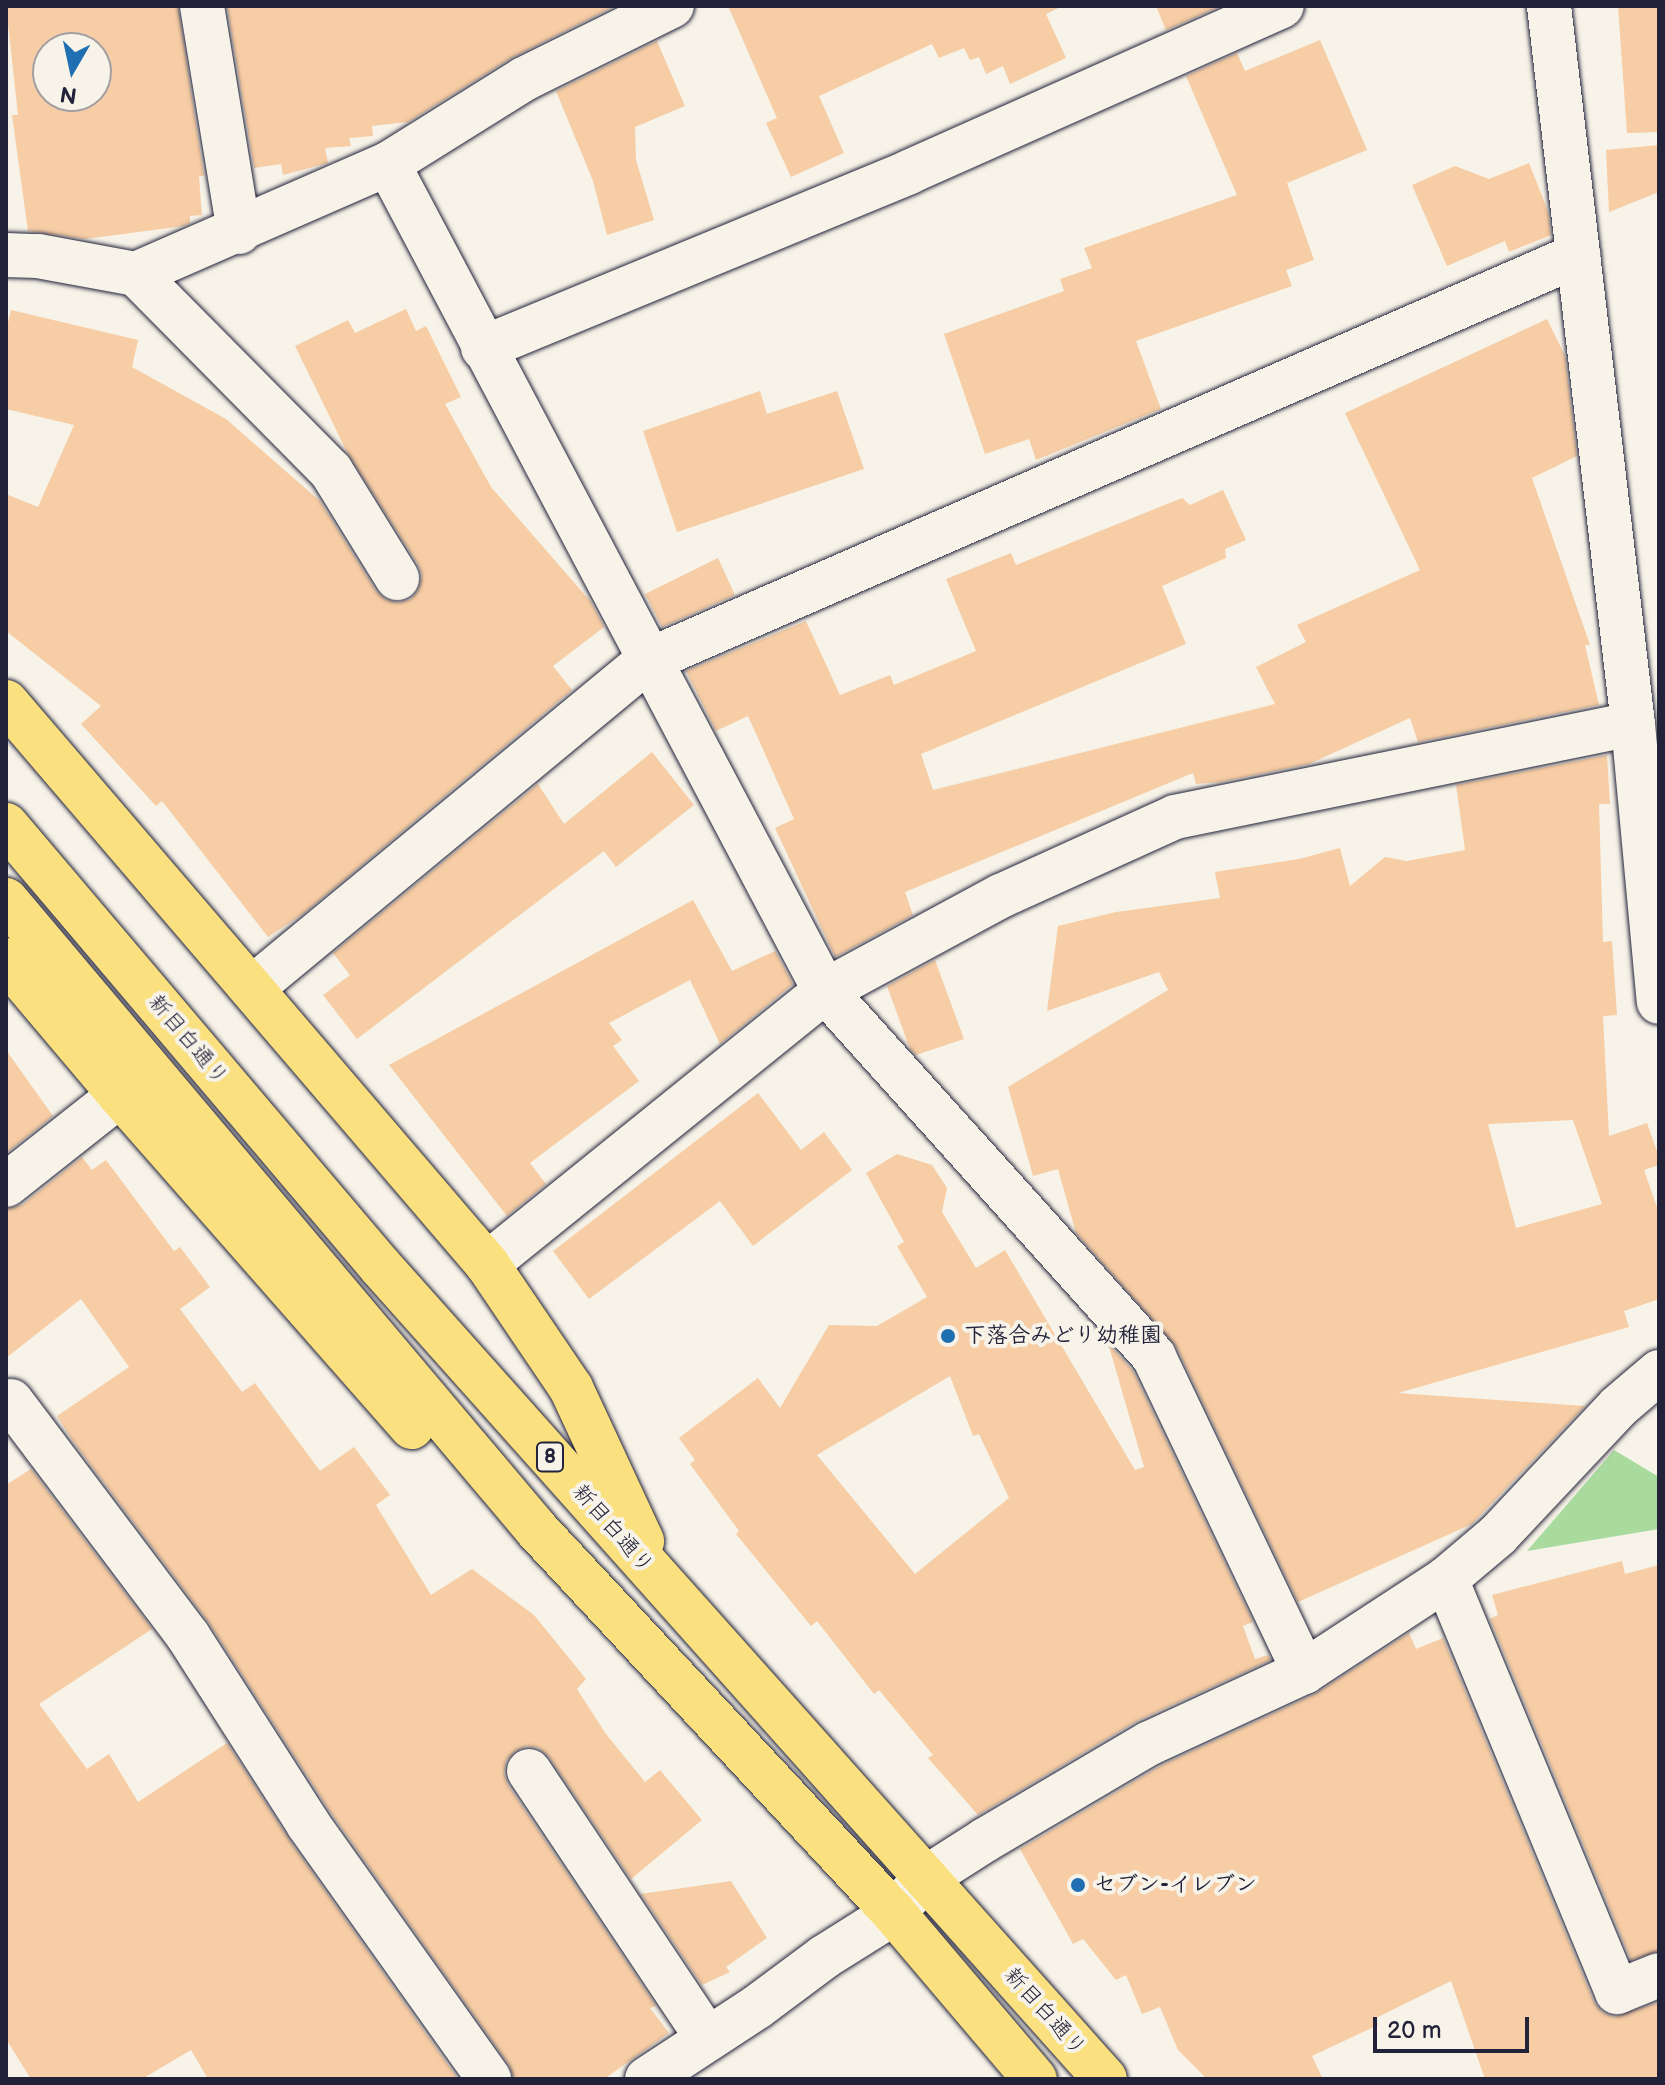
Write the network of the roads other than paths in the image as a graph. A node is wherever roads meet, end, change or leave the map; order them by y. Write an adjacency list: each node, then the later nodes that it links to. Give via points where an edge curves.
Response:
1 (202, 6): 6 (street)
2 (671, 6): 5 (street, via 524,79)
3 (1282, 6): 10 (street, via 909,172)
4 (1549, 6): 8 (street)
5 (388, 164): 6 (street); 10 (street)
6 (239, 232): 9 (street)
7 (6, 255): 9 (street)
8 (1578, 255): 12 (street); 14 (street)
9 (136, 274): 11 (street, via 331,471)
10 (483, 348): 12 (street)
11 (397, 578)
12 (647, 661): 18 (street); 19 (street)
13 (6, 702): 18 (main road)
14 (1633, 724): 19 (street, via 1175,817 1001,896); 20 (street)
15 (6, 825): 28 (main road, 新目白通り / 8, via 370,1254)
16 (6, 900): 26 (main road)
17 (6, 960): 21 (main road)
18 (252, 988): 23 (main road)
19 (825, 991): 23 (street); 29 (street, via 1154,1357)
20 (1659, 1002)
21 (120, 1095): 22 (street); 26 (main road, via 430,1447)
22 (6, 1185)
23 (487, 1264): 28 (main road, via 571,1388)
24 (1659, 1372): 27 (street, via 1618,1407 1498,1535)
25 (11, 1401): 35 (street, via 188,1636 308,1824)
26 (537, 1530): 32 (main road)
27 (1446, 1579): 29 (street); 33 (street, via 1617,1992)
28 (661, 1584): 31 (main road, 新目白通り / 8)
29 (1304, 1672): 31 (street, via 1150,1743)
30 (529, 1771): 34 (street)
31 (924, 1879): 32 (street); 38 (main road, 新目白通り / 8)
32 (894, 1913): 34 (street); 37 (main road)
33 (1659, 1975)
34 (708, 2039): 36 (street)
35 (489, 2079)
36 (647, 2079)
37 (1035, 2079)
38 (1105, 2079)

